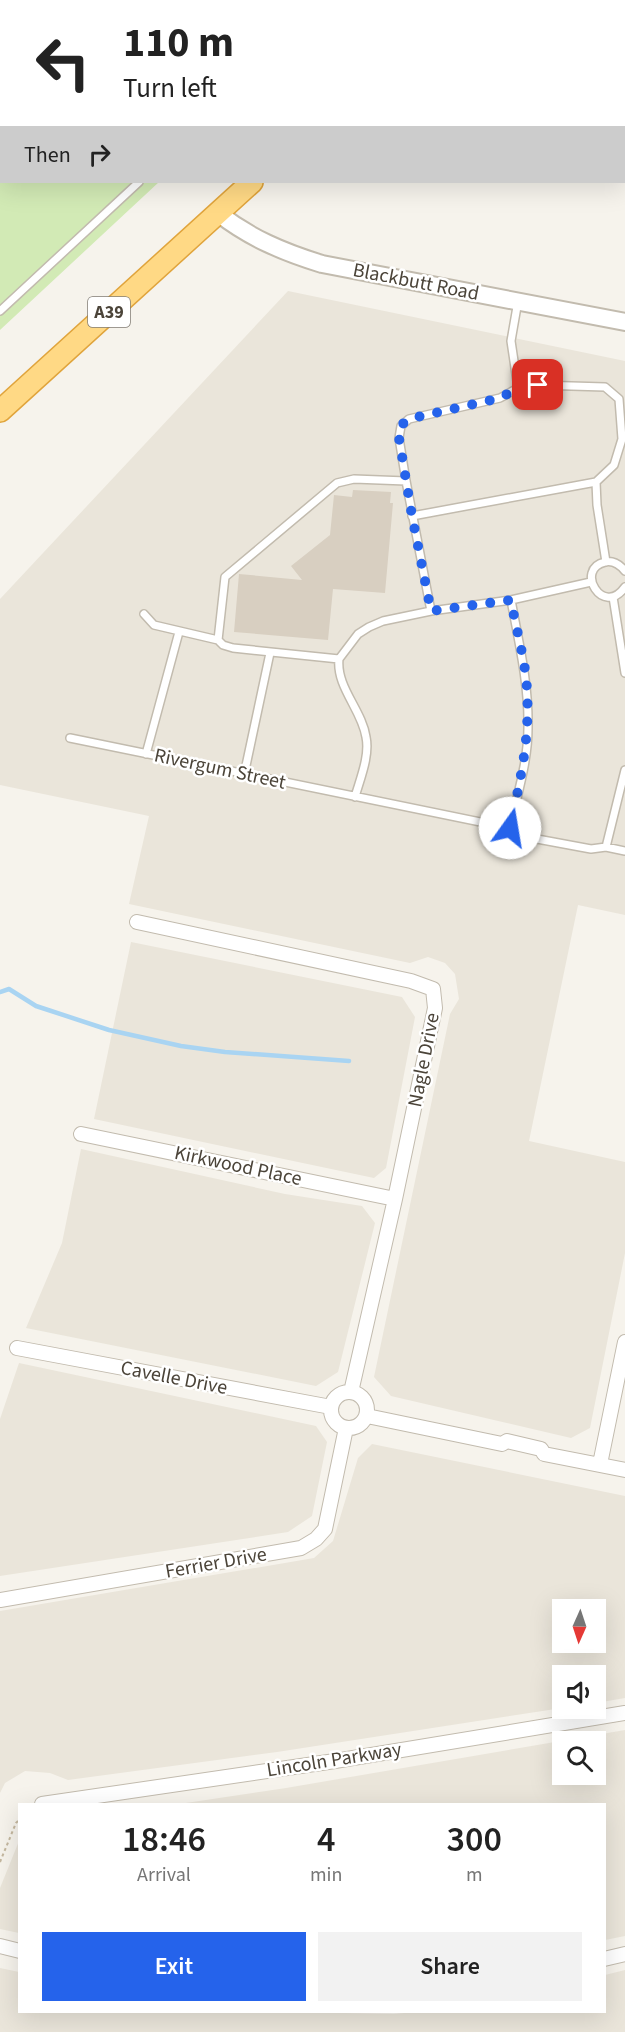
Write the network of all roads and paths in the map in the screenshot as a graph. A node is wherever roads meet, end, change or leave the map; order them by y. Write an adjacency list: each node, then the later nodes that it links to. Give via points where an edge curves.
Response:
1 (138, 183): 5 (lane)
2 (251, 183): 3 (highway, A39)
3 (218, 213): 4 (street, Blackbutt Road, via 281,251 322,264); 8 (highway, A39)
4 (518, 301): 6 (street, Blackbutt Road); 7 (lane, via 511,340)
5 (0, 310)
6 (625, 322)
7 (518, 388): 9 (lane, via 500,398 409,419 400,426); 10 (lane, via 604,387 619,399 622,439 614,465)
8 (0, 411)
9 (406, 481): 11 (lane); 21 (lane, via 354,479 337,483 225,577)
10 (596, 482): 11 (lane); 12 (lane)
11 (412, 516): 18 (lane)
12 (606, 562): 13 (lane, via 617,563); 14 (lane, via 593,571)
13 (625, 571)
14 (591, 582): 16 (lane, via 601,595); 17 (lane)
15 (625, 587): 16 (lane)
16 (613, 597): 24 (lane)
17 (511, 600): 18 (lane); 30 (lane, via 527,688 528,730 526,758)
18 (431, 611): 23 (lane, via 369,627 358,634)
19 (144, 614): 20 (lane, via 154,625)
20 (179, 632): 21 (lane); 26 (lane)
21 (218, 640): 22 (lane, via 233,648)
22 (270, 653): 23 (lane); 28 (lane)
23 (339, 659): 29 (lane, via 338,671 366,735 367,747)
24 (625, 674)
25 (70, 738): 26 (lane, Rivergum Street)
26 (146, 754): 28 (lane, Rivergum Street)
27 (625, 770): 31 (lane)
28 (244, 775): 29 (lane, Rivergum Street)
29 (355, 797): 30 (lane, Rivergum Street)
30 (510, 828): 31 (lane, Rivergum Street, via 521,836 591,849)
31 (606, 847): 32 (lane, Rivergum Street)
32 (625, 851)
33 (137, 922): 35 (street, Nagle Drive, via 433,989 435,1008)
34 (81, 1134): 35 (street, Kirkwood Place)
35 (395, 1199): 38 (street, Nagle Drive)
36 (625, 1342): 42 (street)
37 (16, 1348): 39 (street, Cavelle Drive)
38 (351, 1392): 39 (street, via 336,1398); 40 (street, via 365,1401)
39 (331, 1407): 41 (street, via 333,1419)
40 (367, 1416): 41 (street, via 356,1428); 42 (street, via 518,1444 541,1449 544,1454)
41 (345, 1428): 44 (street, Ferrier Drive, via 324,1528 316,1539 301,1548)
42 (600, 1464): 43 (street)
43 (625, 1470)
44 (0, 1600)
45 (625, 1713): 46 (street, Lincoln Parkway)
46 (49, 1803)
47 (18, 1823): 48 (path)
48 (0, 1862)
49 (0, 1946): 50 (street)
50 (18, 1950)
51 (625, 1954): 52 (street)
52 (606, 1959)

